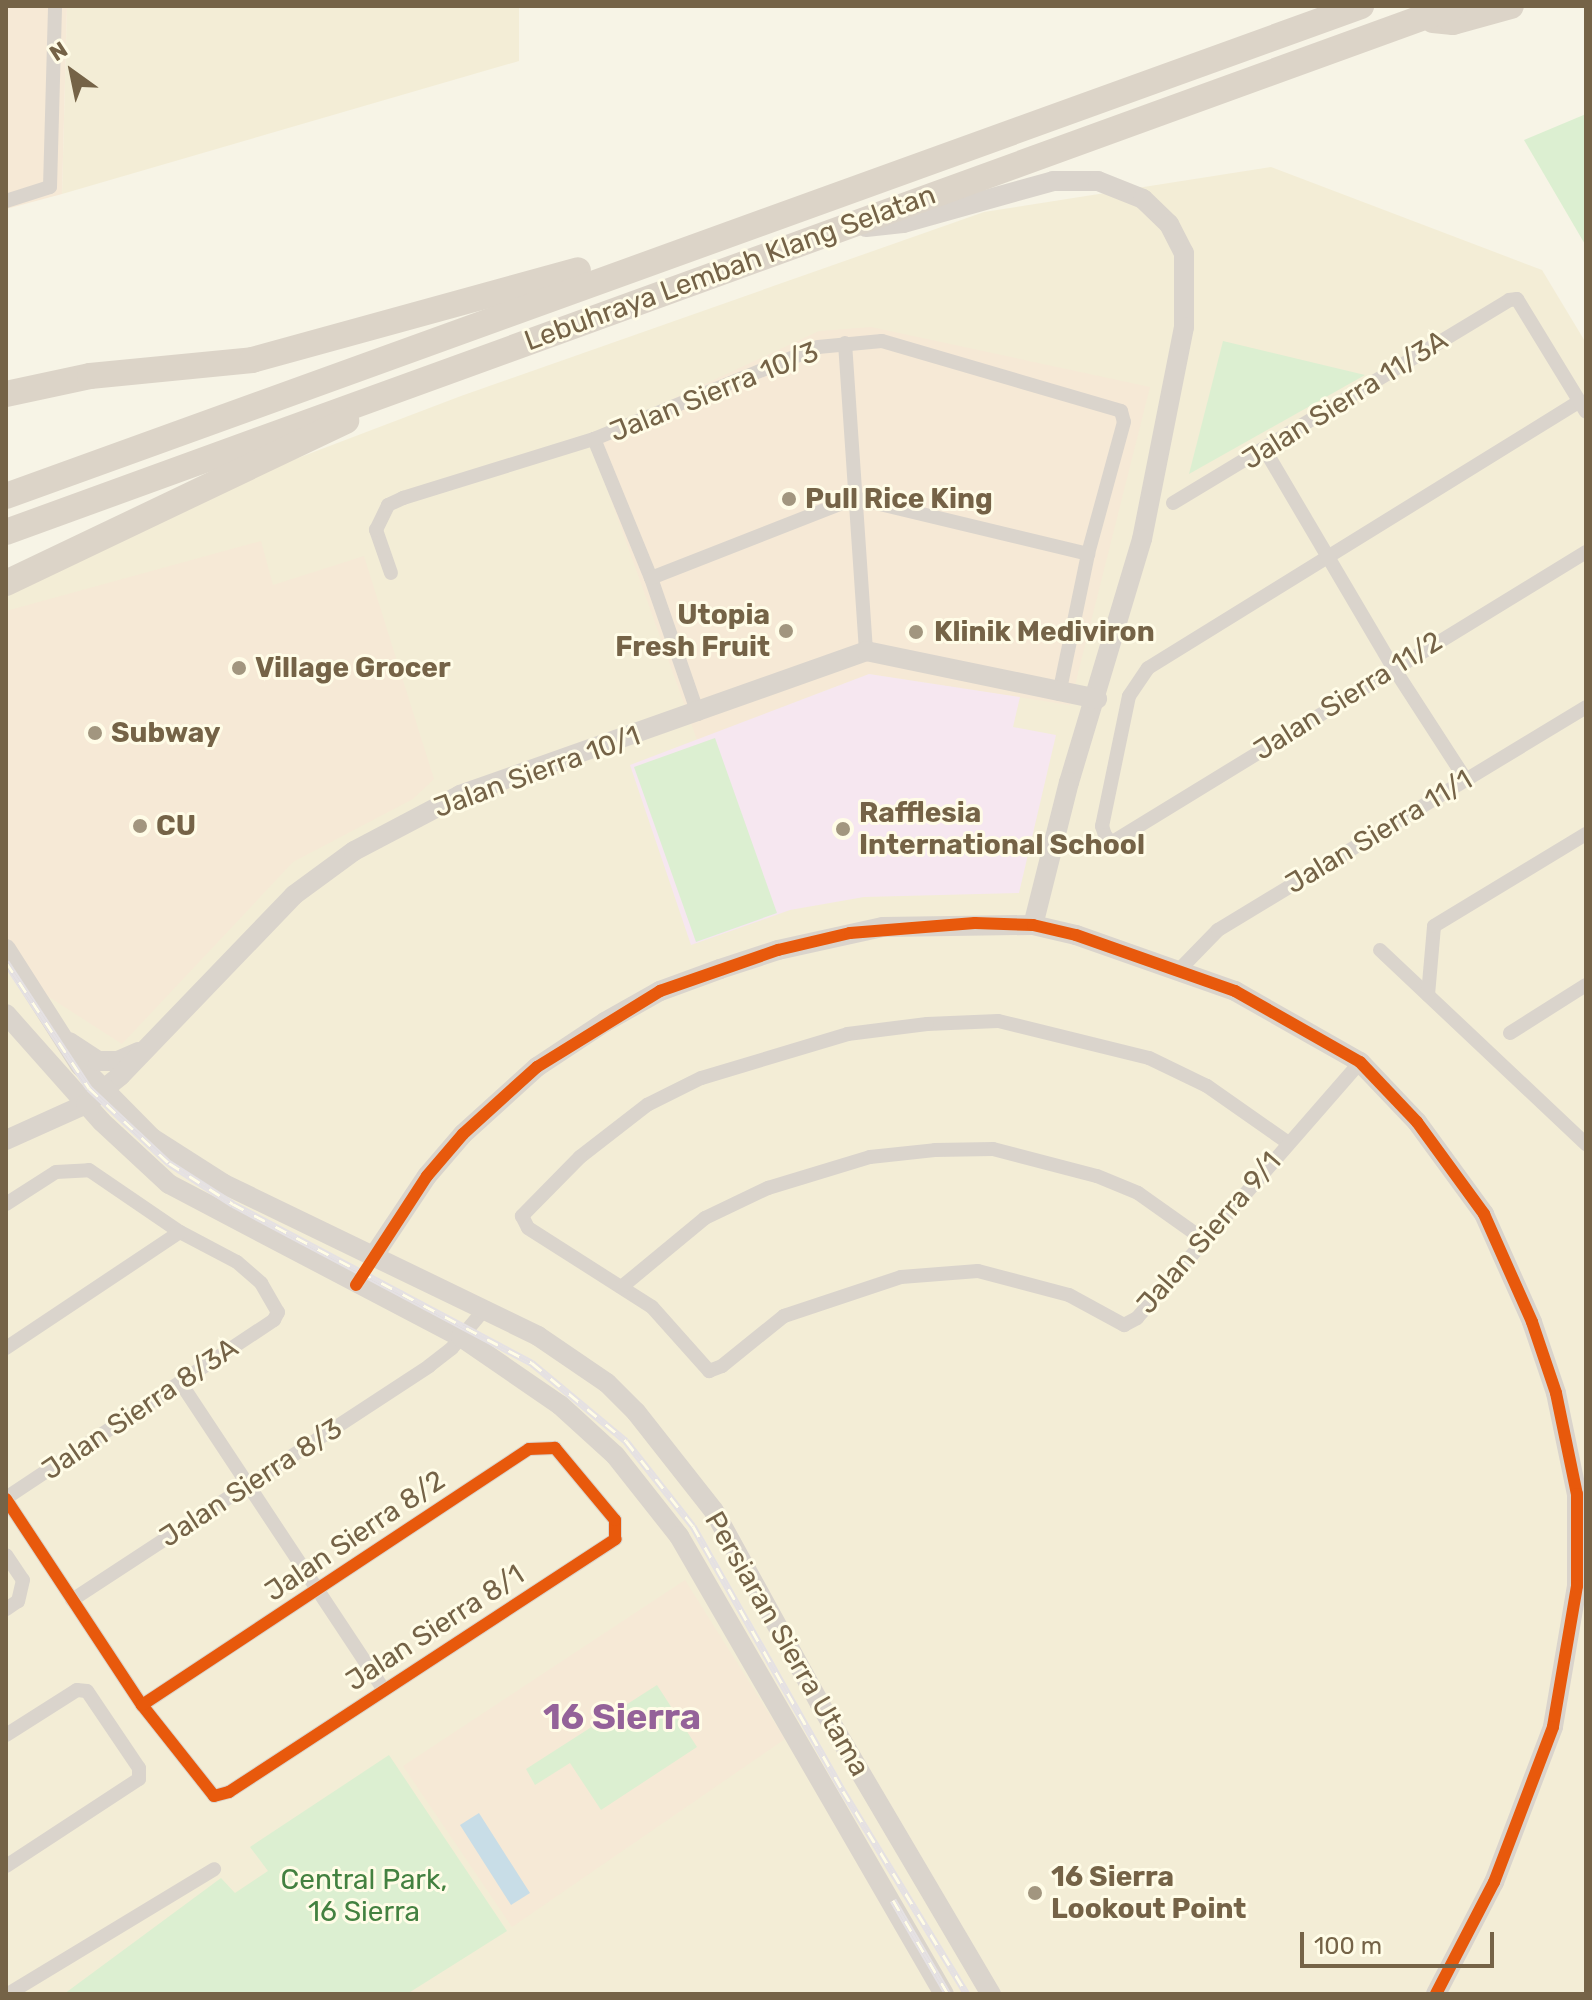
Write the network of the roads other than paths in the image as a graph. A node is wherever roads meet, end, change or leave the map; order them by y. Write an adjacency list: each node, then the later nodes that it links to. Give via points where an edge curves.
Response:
1 (55, 6): 9 (street, via 50,187)
2 (1328, 6): 7 (highway)
3 (1361, 6): 7 (highway, Lebuhraya Lembah Klang Selatan)
4 (1454, 6): 6 (highway, Lebuhraya Lembah Klang Selatan)
5 (1511, 6): 6 (highway, via 1453,22)
6 (1419, 19): 10 (highway, Lebuhraya Lembah Klang Selatan)
7 (1297, 29): 8 (highway, Lebuhraya Lembah Klang Selatan)
8 (910, 165): 13 (highway, via 591,267 323,343 252,360 90,376); 17 (highway, Lebuhraya Lembah Klang Selatan)
9 (6, 201)
10 (826, 232): 12 (highway, Lebuhraya Lembah Klang Selatan); 30 (street, via 903,223 1053,181 1098,181 1143,199 1169,224 1184,253 1184,327 1142,539)
11 (845, 343): 15 (street, Jalan Sierra 10/3, via 818,347); 18 (street); 22 (street, Jalan Sierra 10/3, via 882,341 1121,411 1124,422)
12 (435, 376): 20 (highway, Lebuhraya Lembah Klang Selatan); 26 (highway)
13 (6, 394)
14 (1583, 406): 16 (street, Jalan Sierra 11/3A, via 1517,299); 23 (street)
15 (594, 439): 24 (street, Jalan Sierra 10/3, via 388,505 376,530); 25 (street)
16 (1265, 450): 19 (street, Jalan Sierra 11/3A); 23 (street)
17 (6, 496)
18 (855, 498): 22 (street); 25 (street); 27 (street)
19 (1173, 503)
20 (6, 532)
21 (1586, 552): 28 (street, Jalan Sierra 11/2)
22 (1088, 554): 29 (street)
23 (1327, 557): 28 (street); 28 (street, Jalan Sierra 11/2, via 1135,680 1102,826 1111,843)
24 (391, 573)
25 (651, 578): 32 (street)
26 (6, 583)
27 (866, 651): 29 (street); 32 (street, Jalan Sierra 10/1)
28 (1393, 667): 33 (street)
29 (1059, 694): 30 (street)
30 (1097, 699): 35 (street, via 1069,782)
31 (1586, 707): 33 (street, Jalan Sierra 11/1)
32 (698, 714): 44 (street, Jalan Sierra 10/1, via 460,795 354,851 294,895)
33 (1466, 780): 38 (street, Jalan Sierra 11/1, via 1218,930)
34 (1586, 834): 40 (street, via 1434,926)
35 (1033, 925): 38 (street); 56 (street, via 883,927 778,950 660,991 537,1067 463,1134 427,1176)
36 (6, 949): 42 (street, Persiaran Sierra Utama)
37 (1380, 950): 40 (street)
38 (1181, 968): 45 (street, via 1235,991)
39 (1586, 985): 43 (street)
40 (1428, 995): 52 (street)
41 (6, 1014): 46 (street, Persiaran Sierra Utama)
42 (56, 1032): 44 (street, via 98,1061 118,1061); 47 (street, Persiaran Sierra Utama)
43 (1510, 1033)
44 (148, 1045): 47 (street, Jalan Sierra 10/1)
45 (1360, 1062): 51 (street, Jalan Sierra 9/1); 78 (street, via 1417,1122 1484,1214 1532,1322 1556,1393 1577,1494 1577,1586 1553,1727 1494,1882)
46 (59, 1075): 48 (street, Persiaran Sierra Utama); 49 (street)
47 (102, 1090): 48 (street, Jalan Sierra 10/1); 56 (street, Persiaran Sierra Utama, via 182,1159)
48 (86, 1104): 49 (street, Jalan Sierra 10/1); 57 (street, Persiaran Sierra Utama, via 169,1184)
49 (46, 1121): 50 (street, Jalan Sierra 10/1)
50 (6, 1140)
51 (1287, 1142): 55 (street, Jalan Sierra 9/1); 58 (street, Jalan Sierra 9/1, via 1207,1086 1149,1058 998,1021 848,1034 701,1078 647,1105 580,1157 526,1210 522,1216 528,1228)
52 (1586, 1144)
53 (6, 1204): 54 (street, via 56,1172 89,1170)
54 (180, 1232): 61 (street); 62 (street, Jalan Sierra 8/3A, via 237,1262 261,1283 278,1312 274,1320)
55 (1203, 1239): 58 (street, via 1138,1193 1097,1176 993,1149 935,1150 870,1157 768,1188 705,1218); 58 (street, Jalan Sierra 9/1, via 1131,1324 1117,1324 1069,1295 978,1271 901,1277 784,1316 716,1370 703,1367 652,1307)
56 (373, 1257): 57 (street); 59 (street, Persiaran Sierra Utama)
57 (356, 1285): 60 (street, Persiaran Sierra Utama)
58 (624, 1285)
59 (483, 1311): 60 (street, Jalan Sierra 8/3); 77 (street, Persiaran Sierra Utama, via 538,1336 607,1383 714,1511 820,1704)
60 (461, 1337): 64 (street, Jalan Sierra 8/3, via 429,1366); 76 (street, Persiaran Sierra Utama, via 560,1405 659,1506)
61 (6, 1348)
62 (180, 1382): 64 (street); 65 (street, Jalan Sierra 8/3A)
63 (590, 1484): 67 (street, Jalan Sierra 8/2, via 555,1448 529,1449); 70 (street, Jalan Sierra 8/1, via 615,1520 615,1539)
64 (248, 1485): 67 (street); 68 (street, Jalan Sierra 8/3)
65 (6, 1499): 68 (street)
66 (6, 1555): 69 (street, via 23,1580 18,1601)
67 (318, 1590): 70 (street); 71 (street, Jalan Sierra 8/2)
68 (72, 1600): 71 (street)
69 (6, 1609)
70 (384, 1690): 71 (street, Jalan Sierra 8/1, via 229,1792 208,1795)
71 (142, 1705)
72 (6, 1735): 73 (street, via 77,1690 87,1691 139,1768 139,1779)
73 (6, 1866)
74 (214, 1869): 75 (street)
75 (8, 1994)
76 (944, 1994)
77 (991, 1994)
78 (1436, 1994)

